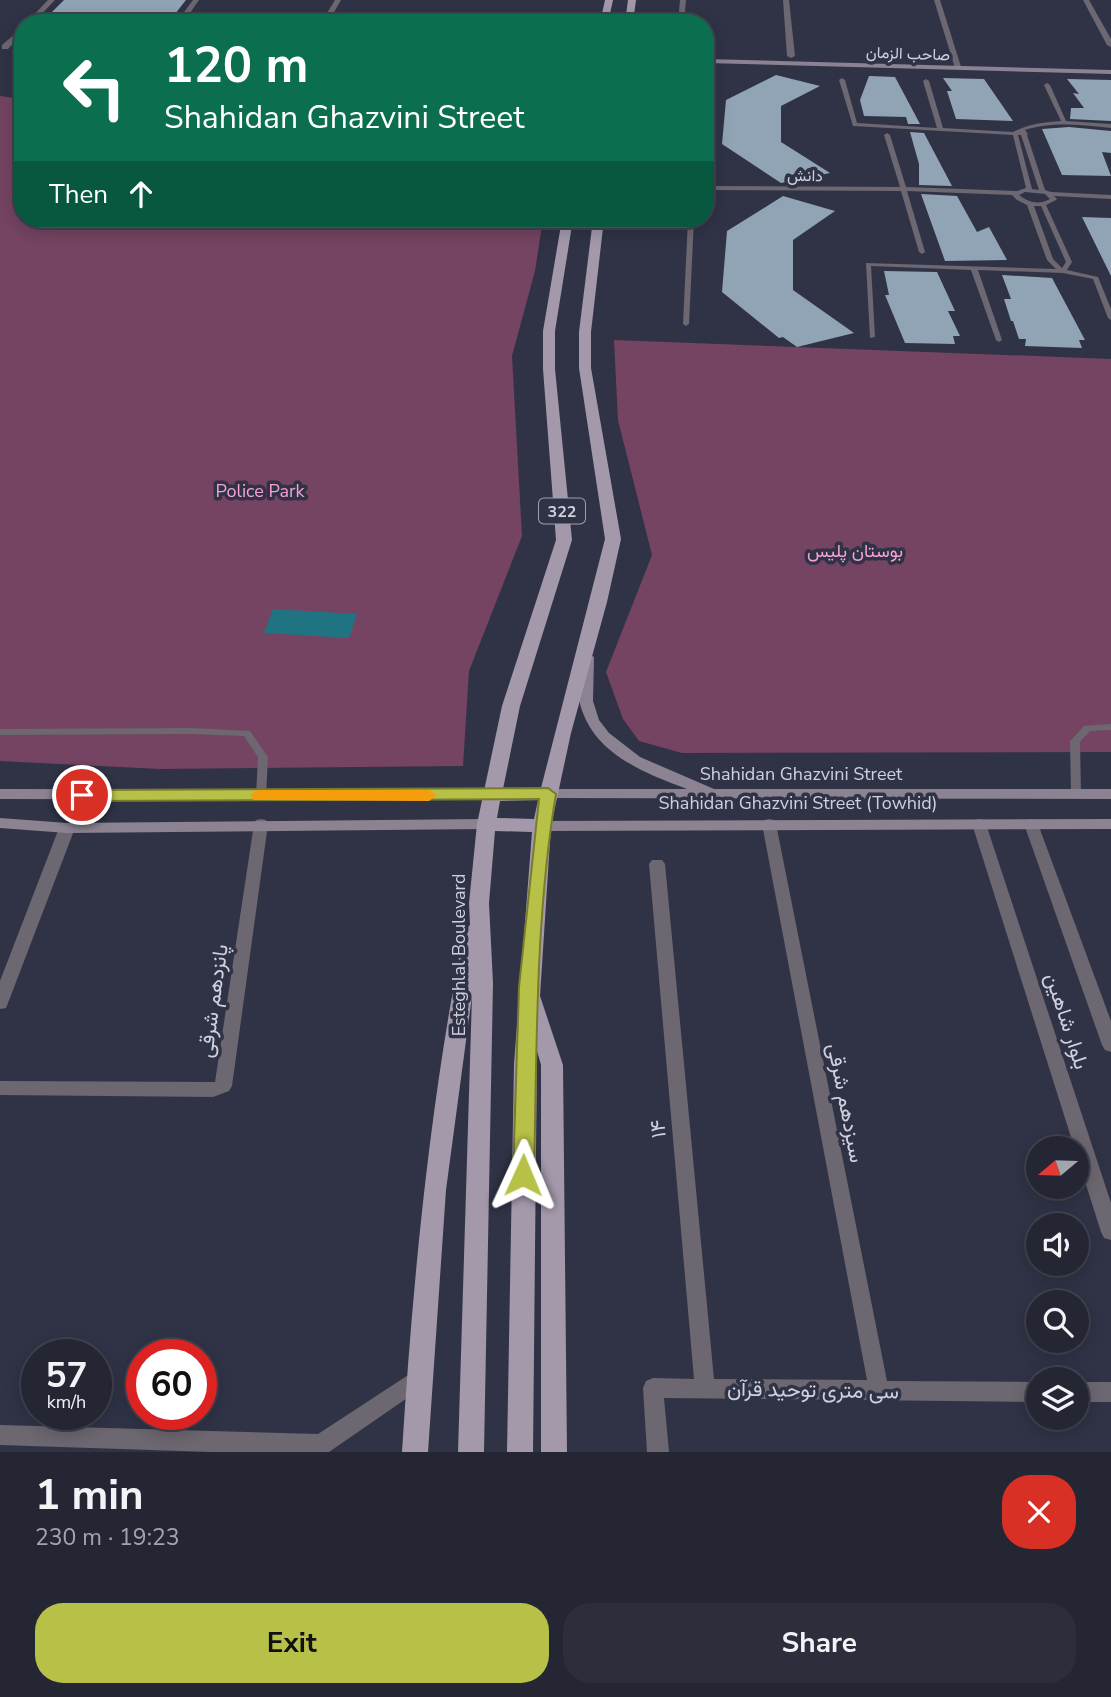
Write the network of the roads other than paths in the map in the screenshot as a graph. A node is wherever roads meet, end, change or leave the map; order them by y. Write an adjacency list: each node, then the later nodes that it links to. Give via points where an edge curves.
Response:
1 (52, 0): 5 (street)
2 (786, 0): 7 (street)
3 (937, 0): 10 (street)
4 (1086, 0): 6 (street)
5 (38, 14)
6 (1111, 45)
7 (791, 56)
8 (714, 61): 10 (main road, صاحب الزمان)
9 (714, 68): 12 (main road, صاحب الزمان)
10 (960, 68): 11 (main road, صاحب الزمان)
11 (1111, 72)
12 (1111, 78)
13 (842, 80): 18 (lane, via 855,125)
14 (926, 81): 18 (lane)
15 (1047, 85): 16 (lane)
16 (1065, 124): 17 (lane); 19 (lane)
17 (1111, 126)
18 (940, 128): 20 (lane)
19 (1024, 131): 20 (lane); 25 (lane)
20 (1015, 133): 23 (lane)
21 (887, 135): 24 (lane)
22 (714, 188): 24 (lane, دانش)
23 (1029, 189): 25 (lane); 26 (lane)
24 (905, 190): 26 (lane, دانش); 35 (lane)
25 (1042, 191): 28 (lane)
26 (1016, 195): 30 (lane)
27 (1111, 197): 28 (lane)
28 (1052, 198): 29 (lane); 31 (lane)
29 (1111, 203)
30 (1030, 204): 31 (lane); 37 (lane, via 1050,261)
31 (1043, 204): 37 (lane, via 1069,262)
32 (566, 228): 49 (main road, Esteghlal Boulevard / 322, via 548,369 564,540 511,706)
33 (598, 228): 42 (main road, 322, via 584,332 585,368 613,538)
34 (691, 228): 39 (lane)
35 (922, 252)
36 (974, 269): 37 (lane); 40 (lane, via 868,264); 41 (lane)
37 (1063, 271): 38 (lane, via 1096,278)
38 (1111, 317)
39 (686, 324)
40 (872, 337)
41 (999, 340)
42 (589, 633): 46 (main road, 322); 50 (main road, via 586,701 598,729 619,751 647,768)
43 (1111, 727): 47 (lane, via 1087,727 1075,741)
44 (0, 732): 51 (lane, via 247,733 263,757)
45 (0, 794): 51 (main road)
46 (548, 794): 49 (main road, Shahidan Ghazvini Street); 50 (main road, Shahidan Ghazvini Street); 59 (main road, 322)
47 (1076, 794): 48 (main road, Shahidan Ghazvini Street); 50 (main road, Shahidan Ghazvini Street)
48 (1111, 794)
49 (492, 795): 51 (main road); 54 (main road, Esteghlal Boulevard / 322)
50 (716, 795)
51 (261, 796)
52 (0, 823): 60 (main road)
53 (261, 824): 54 (main road); 60 (main road); 66 (street, پانزدهم شرقی, via 223,1086 213,1090)
54 (486, 824): 59 (main road, Shahidan Ghazvini Street (Towhid)); 62 (main road, Esteghlal Boulevard / 322)
55 (769, 824): 56 (main road, Shahidan Ghazvini Street (Towhid)); 59 (main road, Shahidan Ghazvini Street (Towhid)); 70 (street, سیزدهم شرقی)
56 (979, 824): 57 (main road, Shahidan Ghazvini Street (Towhid)); 67 (street, بلوار شاهین)
57 (1031, 824): 58 (main road, Shahidan Ghazvini Street (Towhid)); 65 (street, بلوار شاهین)
58 (1111, 824)
59 (542, 826): 63 (main road, 322)
60 (68, 828): 64 (street)
61 (657, 864): 69 (street, ۱۴)
62 (479, 903): 68 (main road, via 439,1151); 77 (main road, Esteghlal Boulevard / 322, via 483,983)
63 (528, 987): 78 (main road, 322); 79 (main road, via 552,1065)
64 (0, 1003)
65 (1111, 1045)
66 (0, 1088)
67 (1111, 1232)
68 (419, 1378): 75 (street); 76 (main road)
69 (705, 1389): 70 (street, سی متری توحید قرآن); 80 (street, سی متری توحید قرآن, via 653,1388)
70 (879, 1390): 71 (street, سی متری توحید قرآن)
71 (1026, 1392)
72 (1089, 1392): 73 (street)
73 (1111, 1392)
74 (0, 1436): 75 (street)
75 (323, 1448)
76 (415, 1452)
77 (471, 1452)
78 (520, 1452)
79 (554, 1452)
80 (658, 1452)

